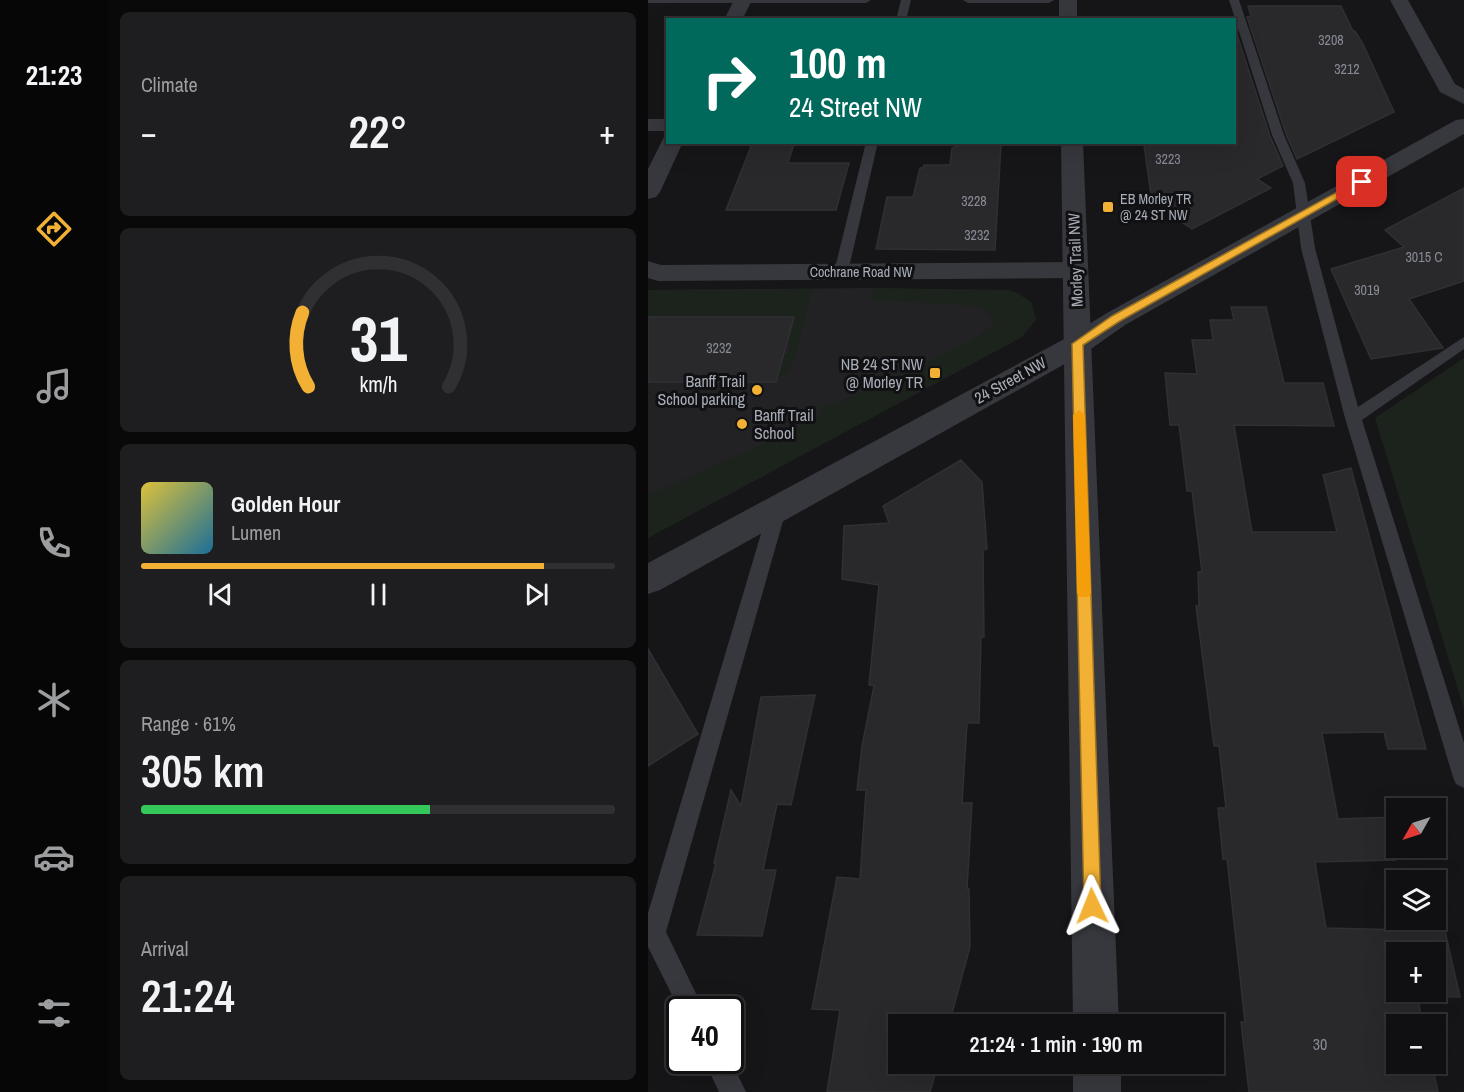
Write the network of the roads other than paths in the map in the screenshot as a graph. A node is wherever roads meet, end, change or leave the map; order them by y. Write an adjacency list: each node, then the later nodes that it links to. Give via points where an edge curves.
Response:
1 (648, 0): 2 (lane)
2 (743, 0): 3 (lane); 10 (street)
3 (866, 0)
4 (906, 0): 11 (lane)
5 (968, 0): 6 (lane)
6 (1049, 0)
7 (1068, 0): 12 (street)
8 (1234, 0): 21 (lane, via 1278,135 1299,183)
9 (1399, 0): 13 (street, via 1447,88)
10 (734, 18)
11 (902, 18)
12 (1068, 18)
13 (1464, 98)
14 (648, 125): 15 (street)
15 (666, 125)
16 (1464, 125): 21 (street, 24 Street NW)
17 (671, 144): 20 (street)
18 (872, 144): 24 (lane)
19 (1072, 144): 23 (street, Morley Trail NW)
20 (648, 192)
21 (1302, 216): 26 (street, 24 Street NW); 27 (lane)
22 (648, 269): 24 (street, Cochrane Road NW, via 658,273)
23 (1075, 270): 24 (street, Cochrane Road NW); 26 (street, Morley Trail NW)
24 (841, 272)
25 (1464, 342): 27 (lane)
26 (1078, 344): 28 (street, 24 Street NW); 33 (street, Morley Trail NW)
27 (1353, 418): 30 (lane)
28 (778, 507): 29 (street, 24 Street NW); 31 (lane)
29 (648, 580)
30 (1464, 777)
31 (651, 936): 32 (lane)
32 (684, 996)
33 (1096, 1014)
34 (724, 1074): 36 (lane)
35 (1097, 1074): 37 (street)
36 (733, 1092)
37 (1097, 1092)

